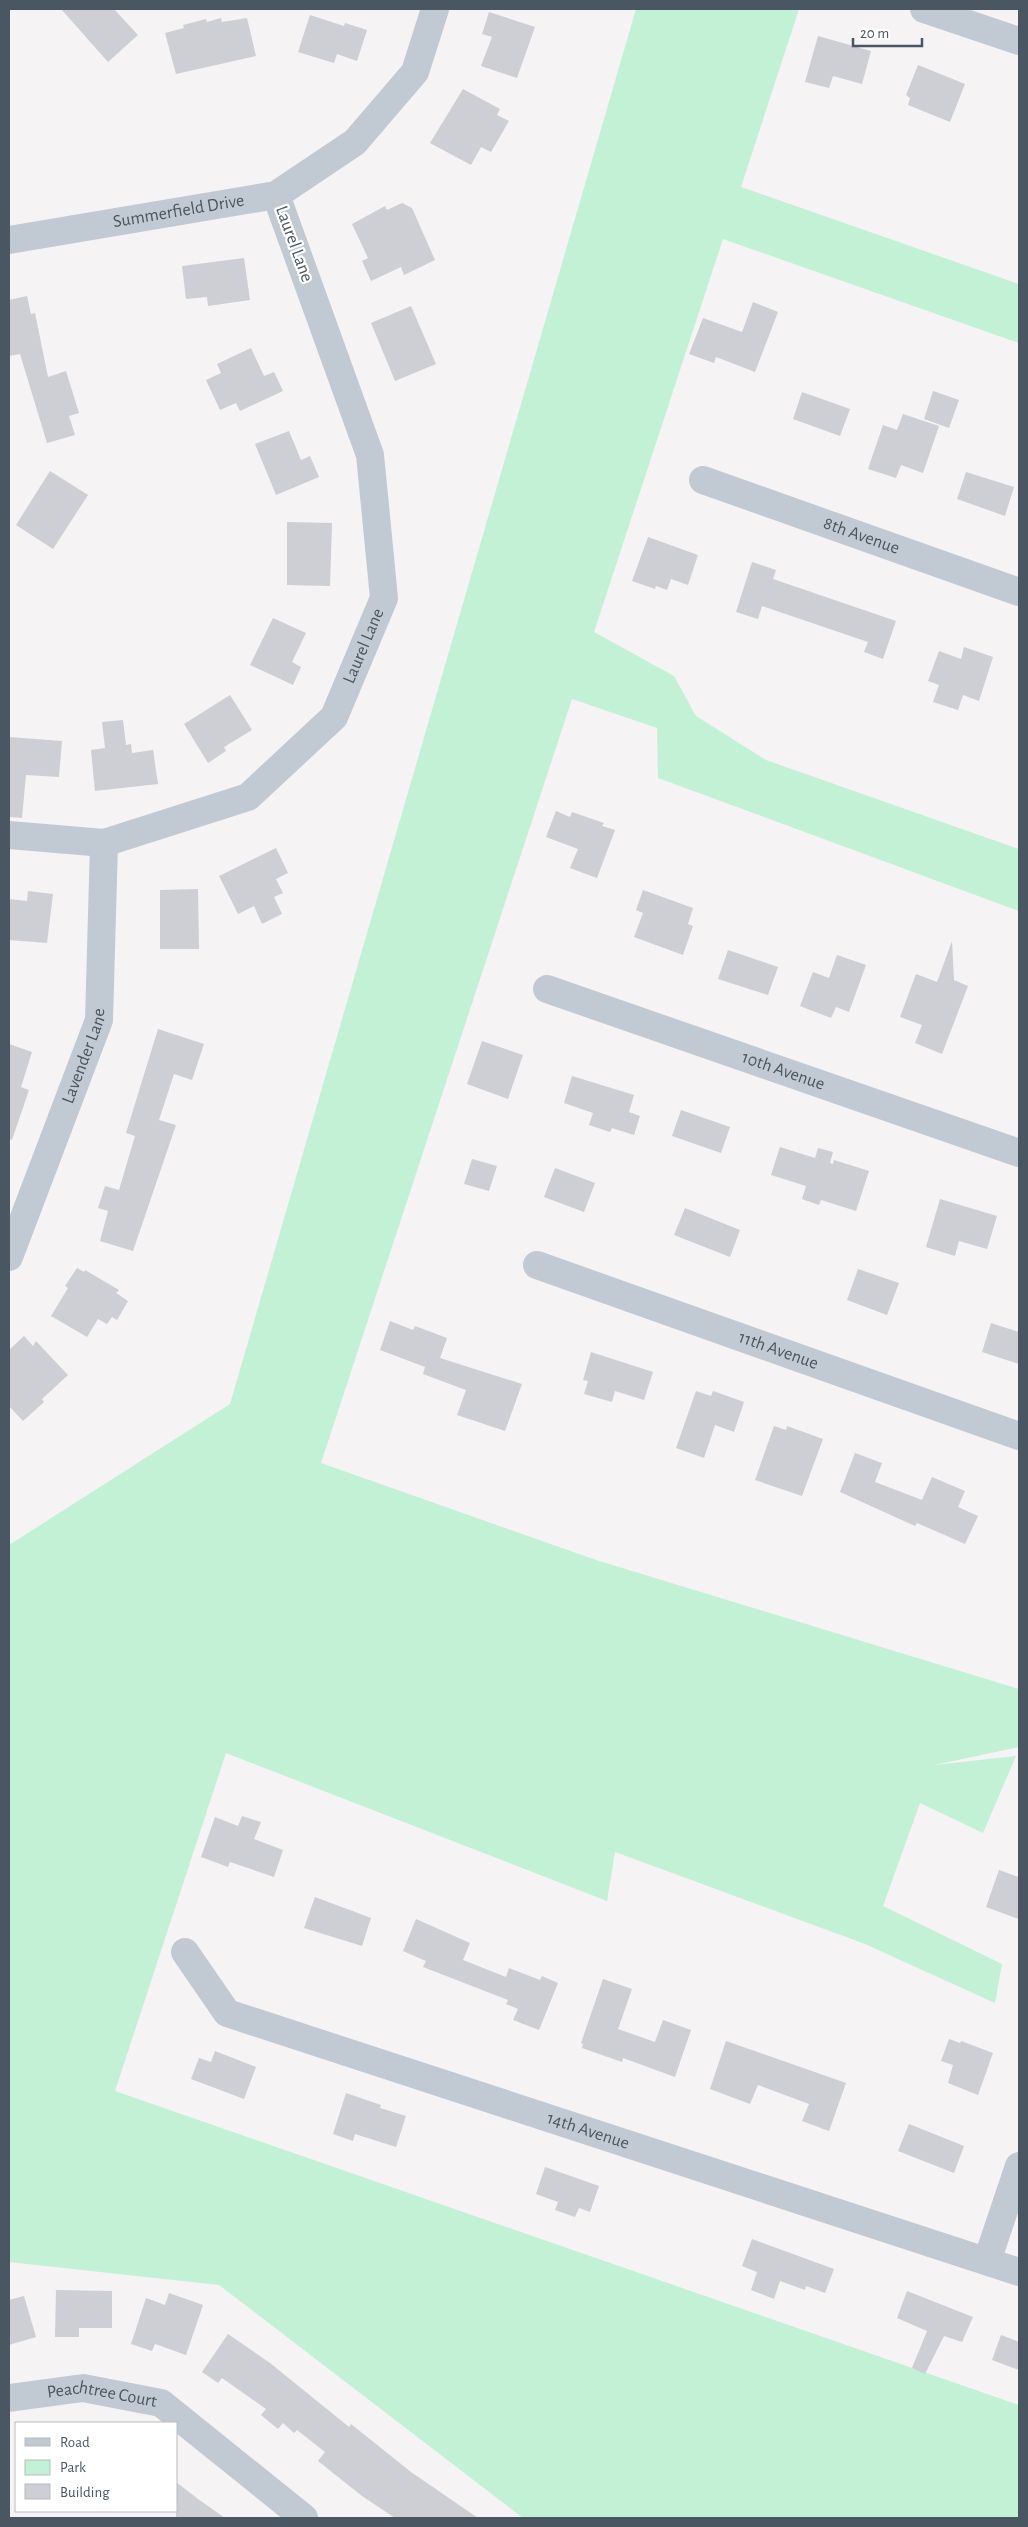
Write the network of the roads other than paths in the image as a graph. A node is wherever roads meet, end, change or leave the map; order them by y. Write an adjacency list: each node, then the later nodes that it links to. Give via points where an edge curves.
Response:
1 (435, 9): 4 (street, Summerfield Drive, via 415,72 355,142)
2 (924, 9): 3 (street)
3 (1019, 41)
4 (276, 195): 5 (street, Summerfield Drive); 9 (street, Laurel Lane, via 370,455 384,598 334,717 248,797)
5 (9, 240)
6 (704, 480): 7 (street, 8th Avenue)
7 (1019, 592)
8 (9, 835): 9 (street, Laurel Lane)
9 (104, 843): 12 (street, Lavender Lane, via 99,1020)
10 (547, 989): 11 (street, 10th Avenue)
11 (1019, 1153)
12 (9, 1257)
13 (537, 1265): 14 (street, 11th Avenue)
14 (1019, 1436)
15 (185, 1952): 17 (street, 14th Avenue, via 227,2013)
16 (1019, 2166): 17 (street)
17 (986, 2261): 18 (street, 14th Avenue)
18 (1019, 2272)
19 (9, 2398): 20 (street, Peachtree Court, via 83,2388 160,2403)
20 (304, 2518)

